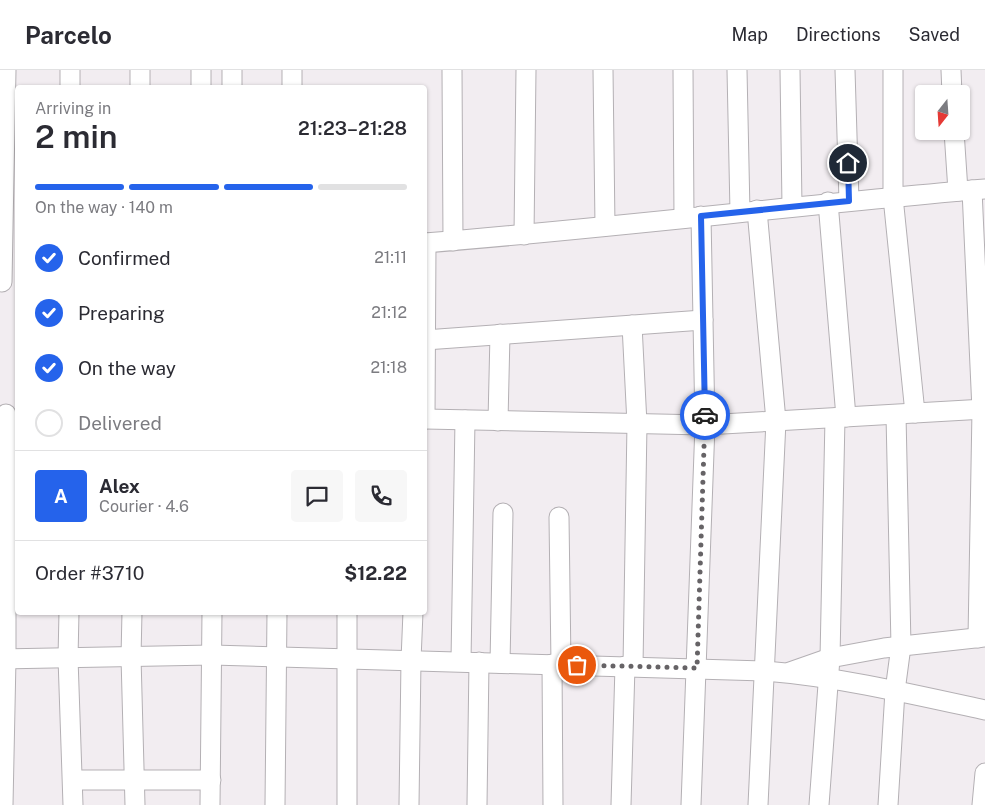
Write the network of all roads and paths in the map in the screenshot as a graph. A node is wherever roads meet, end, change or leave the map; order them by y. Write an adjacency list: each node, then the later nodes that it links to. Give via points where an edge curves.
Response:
1 (6, 70): 34 (street)
2 (70, 70): 16 (street)
3 (140, 70): 17 (street)
4 (201, 70): 18 (street)
5 (232, 70): 19 (street)
6 (292, 70): 20 (street)
7 (452, 70): 32 (street)
8 (526, 70): 31 (street)
9 (604, 70): 30 (street)
10 (683, 70): 29 (street)
11 (738, 70): 28 (street)
12 (790, 70): 27 (street)
13 (845, 70): 25 (street)
14 (893, 70): 24 (street)
15 (951, 70): 21 (street)
16 (70, 85)
17 (140, 85)
18 (201, 85)
19 (232, 85)
20 (292, 85)
21 (952, 85)
22 (957, 140): 23 (street)
23 (972, 190): 24 (street); 39 (street)
24 (893, 197): 25 (street); 41 (street)
25 (849, 201): 26 (street)
26 (828, 202): 27 (street); 43 (street)
27 (792, 206): 28 (street)
28 (749, 211): 29 (street); 47 (street)
29 (692, 217): 30 (street); 35 (street)
30 (605, 226): 31 (street)
31 (524, 235): 32 (street)
32 (454, 241): 33 (street)
33 (427, 243)
34 (6, 282)
35 (703, 320): 36 (street); 49 (street)
36 (632, 325): 37 (street); 48 (street)
37 (500, 334): 38 (street); 46 (street)
38 (427, 340)
39 (984, 410): 41 (street); 58 (street)
40 (8, 414): 66 (street)
41 (915, 414): 42 (street)
42 (896, 415): 43 (street); 59 (street)
43 (840, 418): 47 (street); 65 (street)
44 (427, 419): 45 (street)
45 (465, 420): 46 (street); 68 (street)
46 (498, 421): 48 (street)
47 (776, 421): 49 (street); 73 (street)
48 (638, 424): 49 (street); 71 (street)
49 (705, 425): 72 (street)
50 (503, 513): 69 (street)
51 (559, 517): 70 (street)
52 (68, 615): 63 (street)
53 (132, 615): 61 (street)
54 (212, 615): 60 (street)
55 (277, 615): 62 (street)
56 (347, 615): 64 (street)
57 (413, 615): 67 (street)
58 (981, 637): 59 (street)
59 (901, 646): 65 (street); 76 (street)
60 (212, 655): 61 (street); 62 (street); 81 (street)
61 (131, 656): 63 (street); 80 (street)
62 (276, 656): 64 (street); 86 (street)
63 (68, 658): 66 (street); 79 (street)
64 (346, 658): 67 (street); 87 (street)
65 (830, 658): 74 (street); 75 (street)
66 (3, 659): 82 (street)
67 (411, 660): 68 (street); 88 (street)
68 (470, 662): 69 (street); 89 (street)
69 (500, 662): 70 (street)
70 (557, 664): 71 (street); 90 (street)
71 (629, 666): 72 (street); 91 (street)
72 (697, 668): 73 (street); 92 (street)
73 (765, 671): 74 (street); 93 (street)
74 (789, 672): 75 (street)
75 (828, 679): 76 (street); 94 (street)
76 (895, 691): 77 (street); 95 (street)
77 (985, 710)
78 (985, 773): 96 (street)
79 (73, 780): 80 (street); 83 (street)
80 (134, 780): 81 (street); 84 (street)
81 (211, 780): 85 (street)
82 (2, 805)
83 (73, 805)
84 (135, 805)
85 (210, 805)
86 (275, 805)
87 (347, 805)
88 (409, 805)
89 (477, 805)
90 (554, 805)
91 (621, 805)
92 (691, 805)
93 (758, 805)
94 (819, 805)
95 (888, 805)
96 (982, 805)

